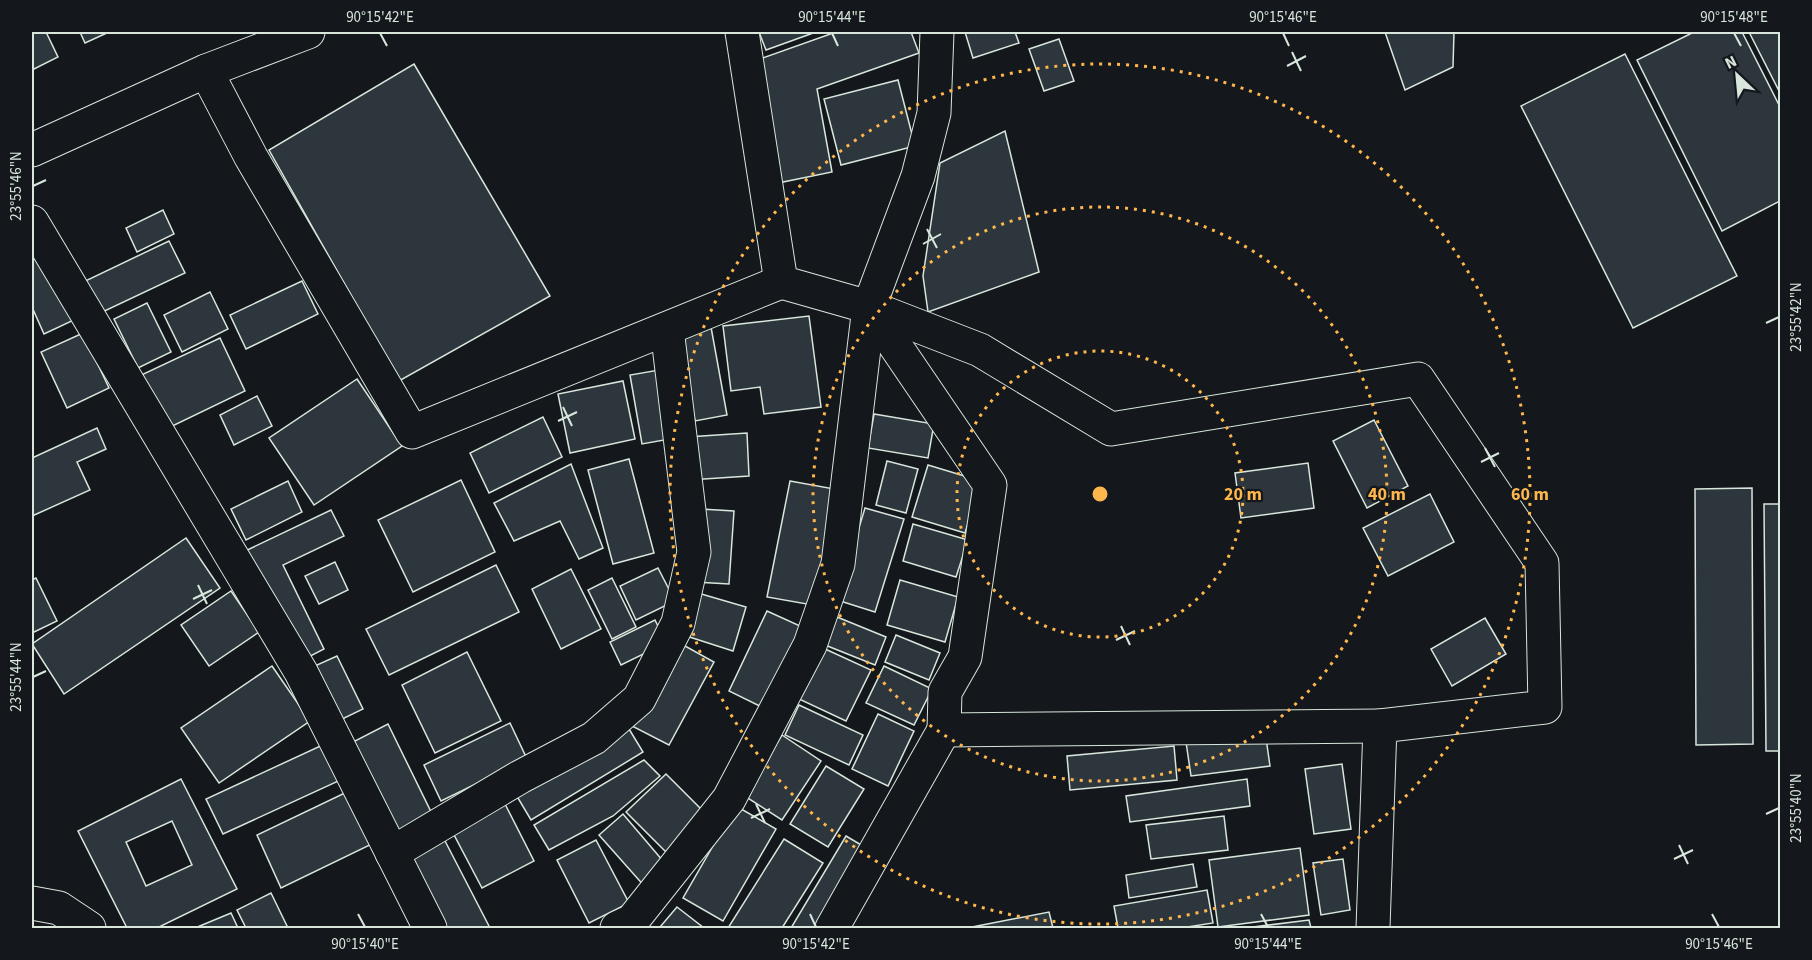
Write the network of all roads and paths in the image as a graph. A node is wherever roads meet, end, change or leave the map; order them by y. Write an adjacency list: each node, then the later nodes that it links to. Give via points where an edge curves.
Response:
1 (308, 32): 4 (street)
2 (742, 32): 7 (street)
3 (937, 32): 8 (street, via 934,113 918,177)
4 (206, 71): 5 (street); 9 (street, via 251,157 412,432)
5 (32, 150)
6 (32, 222): 12 (street, via 301,672)
7 (781, 282): 8 (street); 9 (street)
8 (869, 307): 10 (street, via 980,350 1111,429 1418,379 1542,563 1545,707); 11 (street, via 990,485 965,657 945,692); 16 (street, via 838,564 810,645 729,799 632,921)
9 (667, 329): 12 (street, via 694,552 678,623 639,699 594,738)
10 (1380, 726): 11 (street); 18 (street)
11 (944, 730): 17 (street)
12 (392, 853): 15 (street)
13 (32, 903): 14 (street, via 59,908)
14 (89, 928)
15 (430, 928)
16 (617, 928)
17 (832, 928)
18 (1373, 928)

